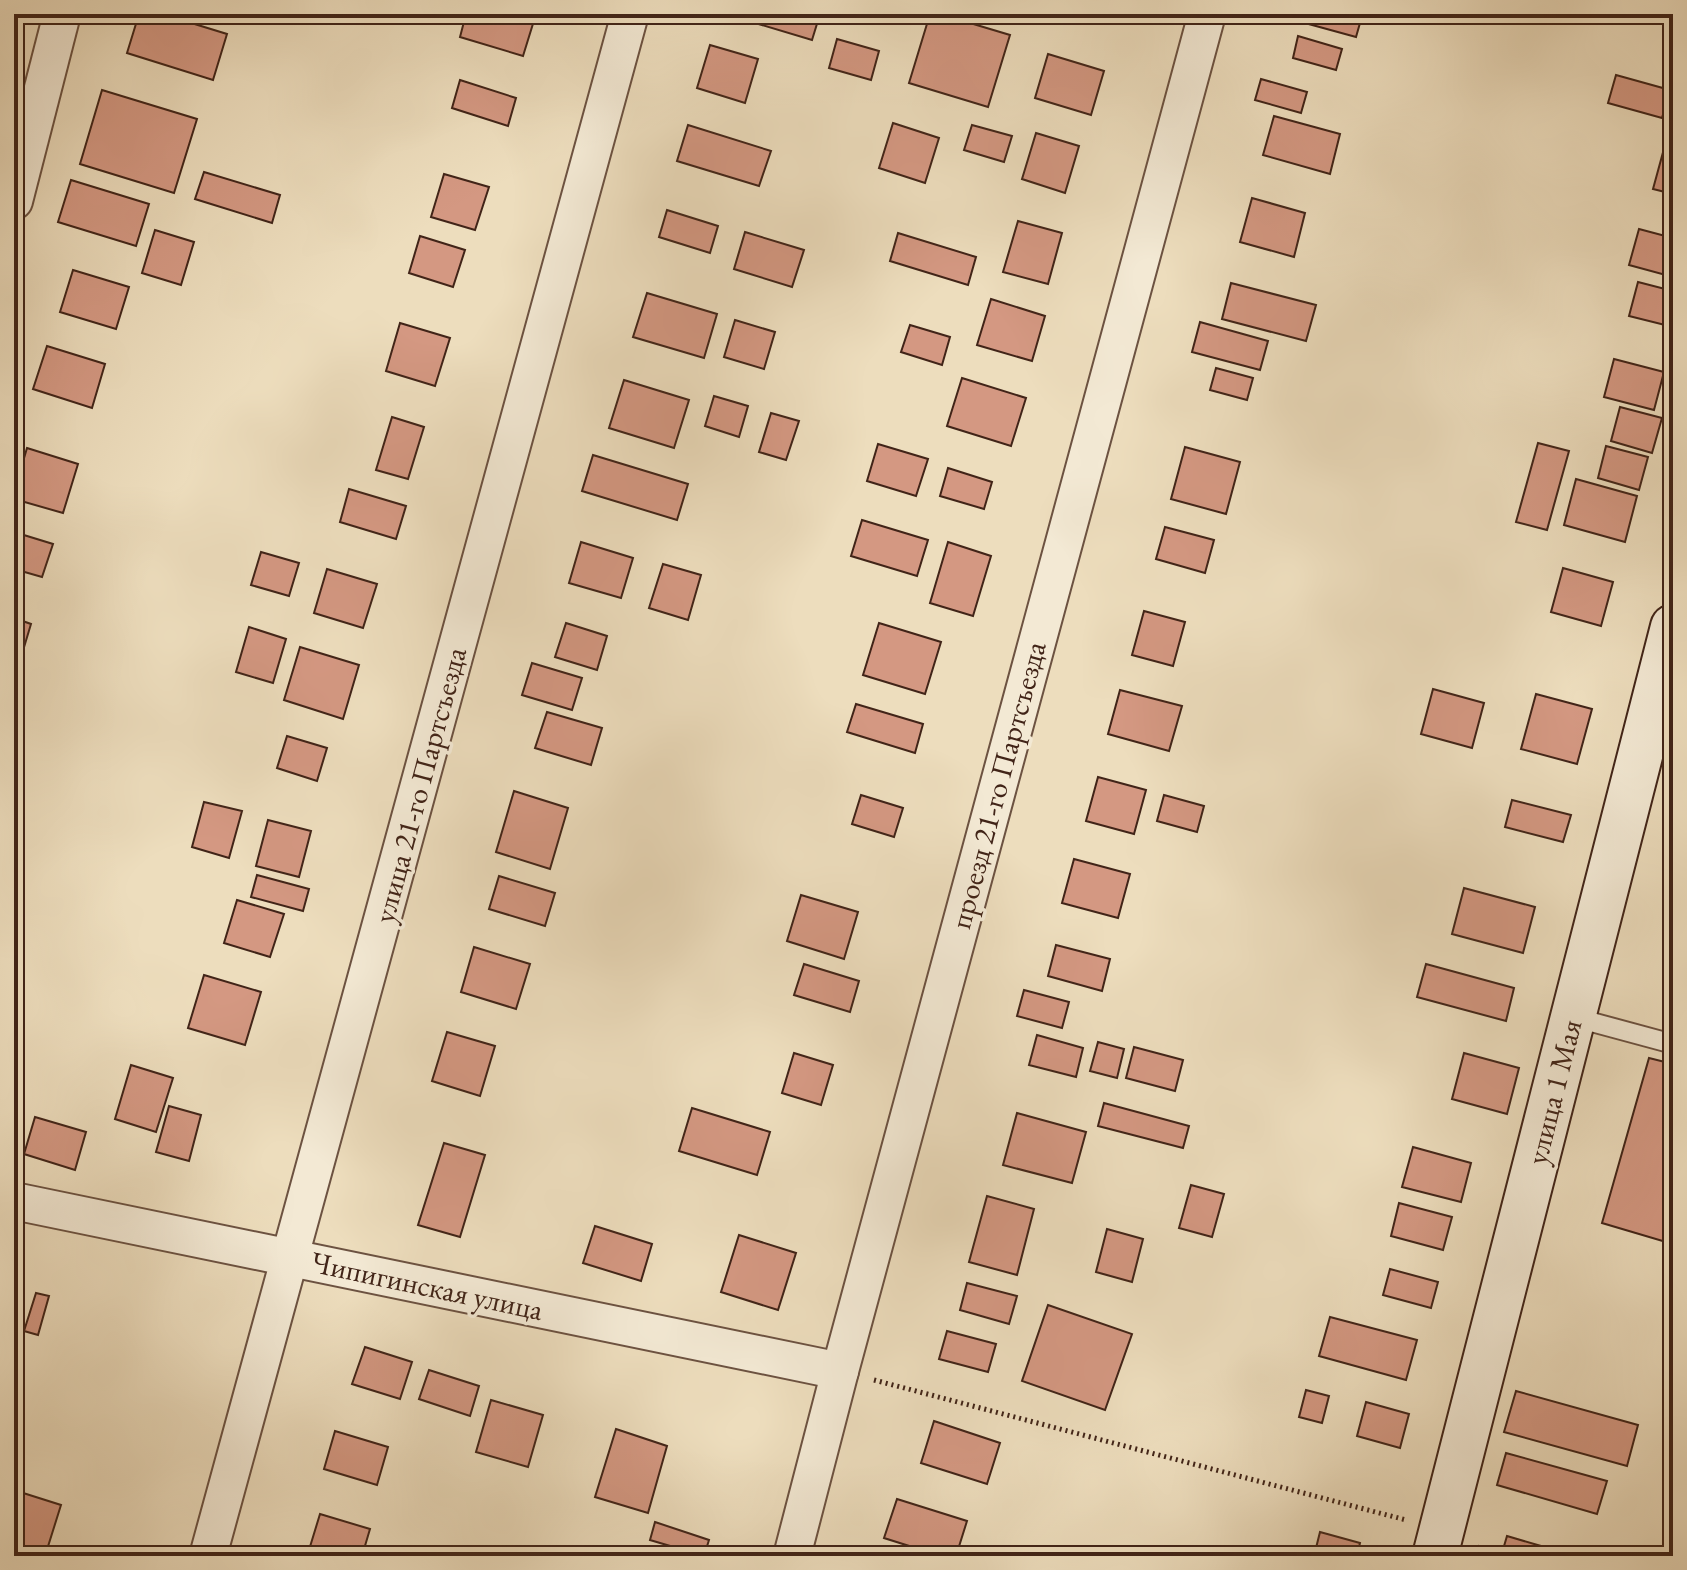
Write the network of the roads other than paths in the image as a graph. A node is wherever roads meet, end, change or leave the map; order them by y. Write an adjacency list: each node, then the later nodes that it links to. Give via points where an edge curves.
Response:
1 (62, 14): 4 (street)
2 (630, 14): 10 (street, улица 21-го Партсъезда)
3 (1207, 14): 11 (street, проезд 21-го Партсъезда)
4 (14, 201)
5 (1673, 627): 6 (street, улица 1 Мая)
6 (1666, 678): 7 (street, улица 1 Мая)
7 (1573, 1017): 8 (lane); 12 (street, улица 1 Мая)
8 (1673, 1044)
9 (14, 1201): 10 (street, Чипигинская улица)
10 (291, 1258): 11 (street, Чипигинская улица); 13 (street, улица 21-го Партсъезда)
11 (840, 1371): 14 (street, проезд 21-го Партсъезда)
12 (1438, 1543)
13 (208, 1556)
14 (792, 1556)

